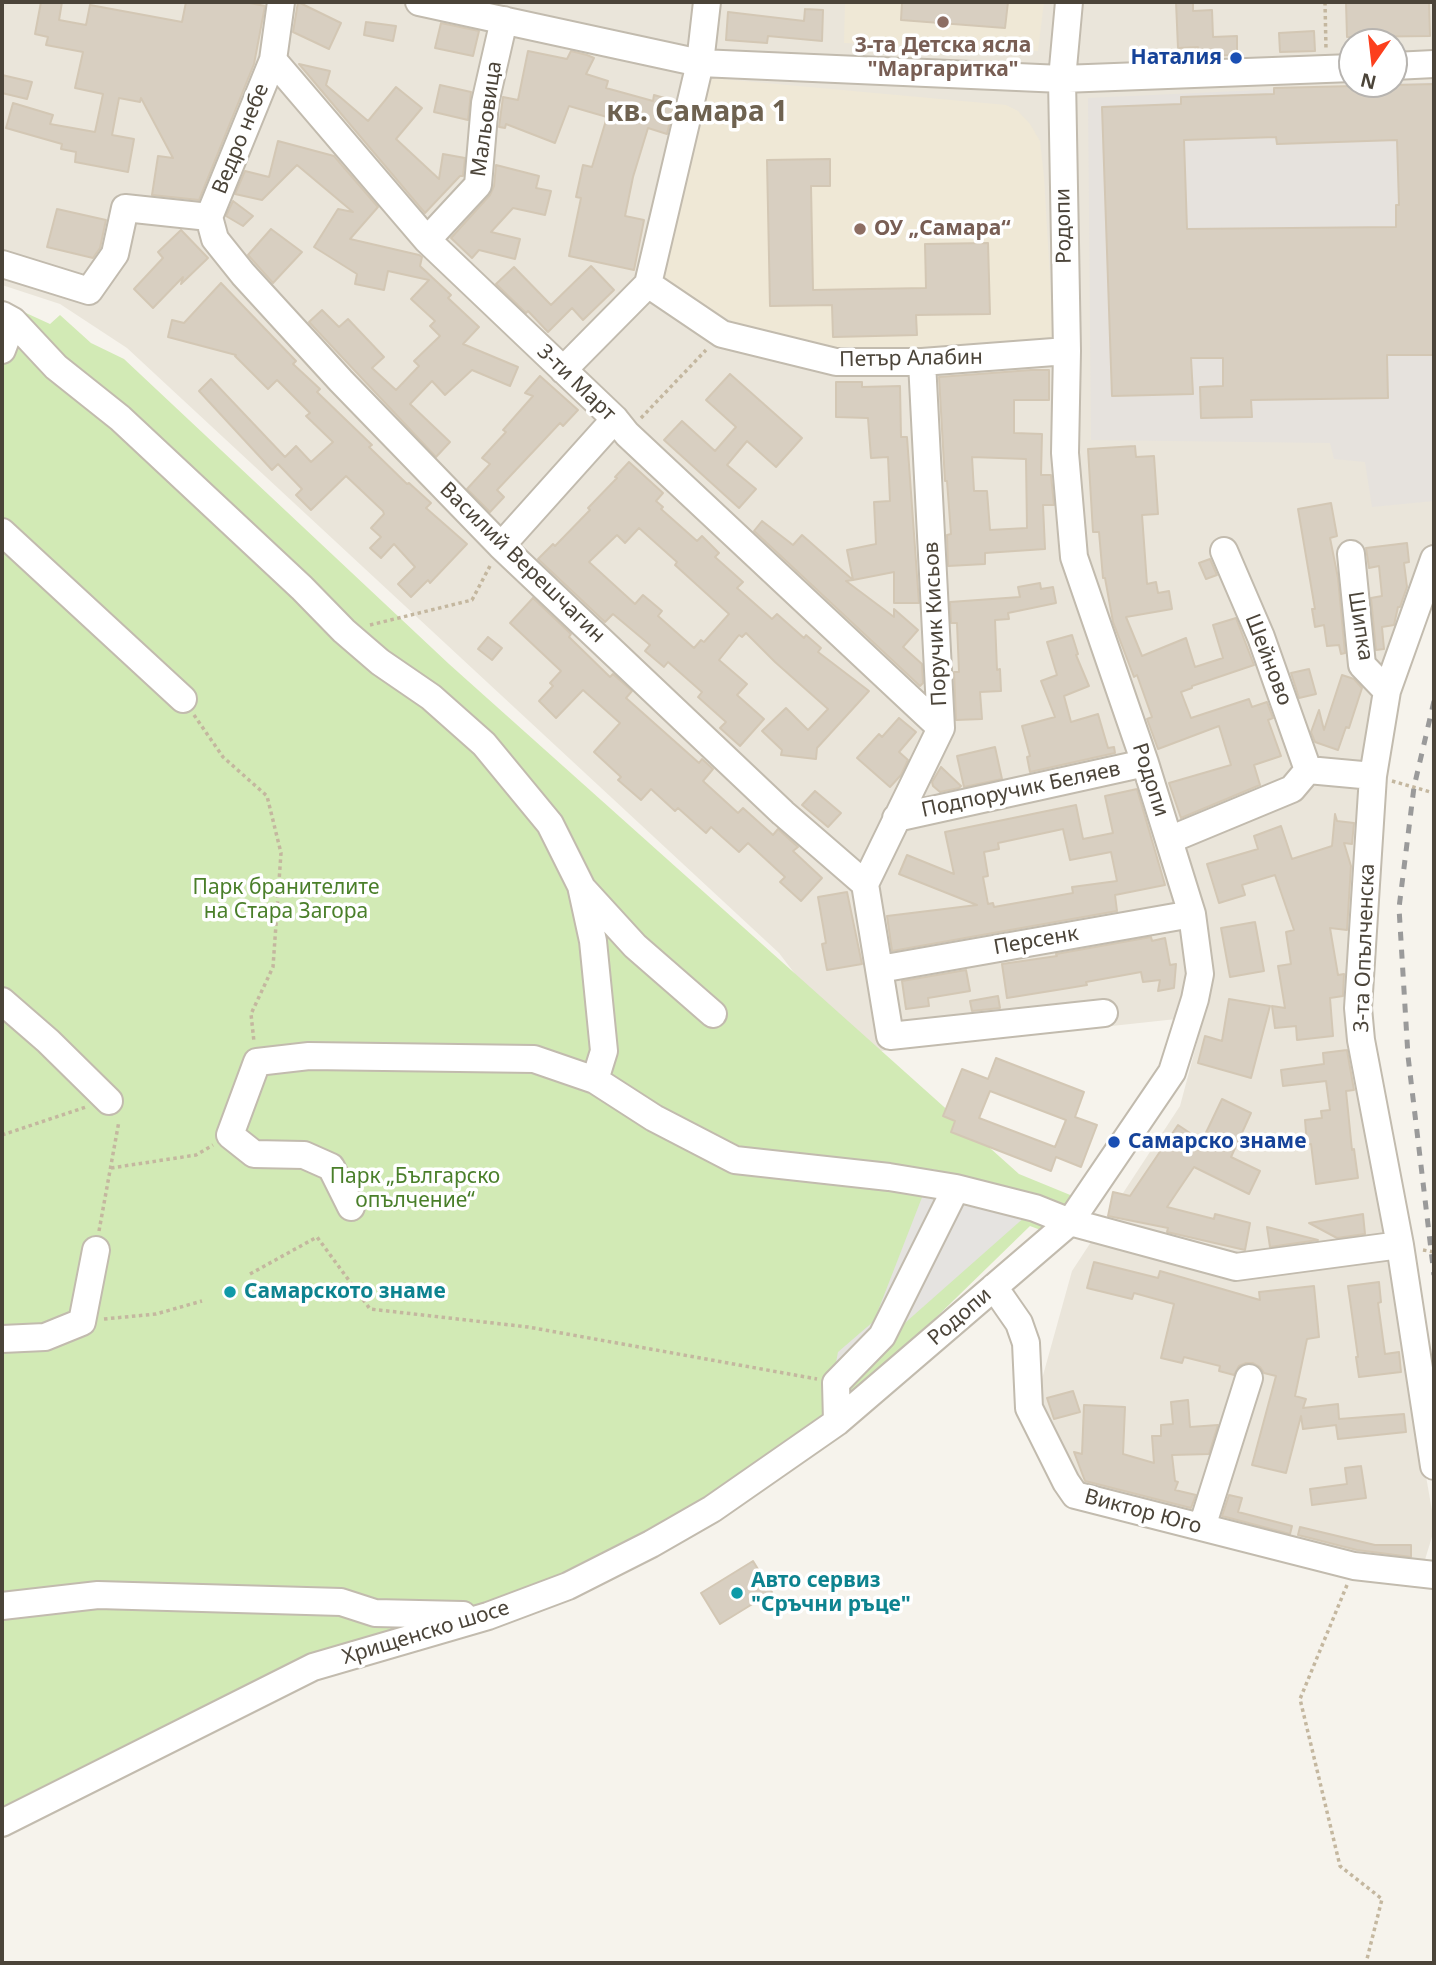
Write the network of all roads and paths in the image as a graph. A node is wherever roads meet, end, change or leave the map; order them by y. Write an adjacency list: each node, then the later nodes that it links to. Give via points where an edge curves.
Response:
1 (281, 2): 7 (street)
2 (419, 2): 6 (street)
3 (707, 2): 8 (street)
4 (1069, 2): 13 (street, Родопи)
5 (1325, 2): 9 (path)
6 (521, 16): 8 (street); 15 (street, Мальовица, via 485,103 478,185)
7 (273, 60): 14 (street, Ведро небе); 15 (street, 3-ти Март)
8 (700, 63): 13 (street); 17 (street)
9 (1338, 63)
10 (1434, 64): 11 (street)
11 (1408, 65)
12 (1338, 68): 13 (street)
13 (1062, 79): 21 (street, Родопи)
14 (209, 217): 16 (street, via 125,208 115,254 89,291); 26 (street, Василий Верешчагин, via 215,239 243,274)
15 (427, 240): 23 (street, 3-ти Март)
16 (2, 264)
17 (648, 284): 19 (street, Петър Алабин); 23 (street)
18 (7, 318): 20 (street); 30 (street, via 56,367 120,418)
19 (722, 334): 22 (street, Петър Алабин, via 836,362); 24 (path)
20 (2, 350)
21 (1067, 351): 22 (street, Петър Алабин); 34 (street, Родопи, via 1065,453 1074,557)
22 (922, 362): 33 (street, Поручик Кисьов)
23 (562, 370): 24 (street, 3-ти Март)
24 (621, 427): 26 (street); 33 (street, 3-ти Март)
25 (2, 532): 32 (street)
26 (501, 546): 30 (path, via 472,600); 40 (street, Василий Верешчагин, via 783,813)
27 (1224, 551): 35 (street, Шейново, via 1261,637)
28 (1351, 554): 31 (street, Шипка, via 1362,665)
29 (1434, 558): 31 (street, 3-та Опълченска)
30 (344, 631): 41 (street, via 484,744 550,824)
31 (1387, 691): 36 (street, 3-та Опълченска)
32 (183, 699): 47 (path, via 223,757 267,796 281,853 274,967 251,1014)
33 (941, 728): 38 (street, Поручик Кисьов)
34 (1145, 763): 38 (street, Подпоручик Беляев); 39 (street, Родопи)
35 (1308, 770): 36 (street); 39 (street, via 1292,789)
36 (1373, 776): 37 (path); 56 (street, 3-та Опълченска, via 1358,1008)
37 (1434, 793)
38 (896, 818): 40 (street, Поручик Кисьов)
39 (1169, 840): 42 (street, Родопи)
40 (865, 884): 43 (street)
41 (580, 886): 46 (street, via 635,946); 48 (street, via 593,941 604,1051)
42 (1192, 914): 43 (street, Персенк); 55 (street, Родопи, via 1200,974 1172,1072)
43 (880, 968): 45 (street, via 890,1035)
44 (2, 1001): 49 (street)
45 (1104, 1013)
46 (713, 1014)
47 (257, 1062): 48 (street, via 309,1056 534,1059); 51 (street)
48 (595, 1080): 53 (street, via 654,1118 736,1160)
49 (109, 1101): 50 (path); 52 (path, via 119,1121)
50 (2, 1135)
51 (230, 1135): 52 (path, via 196,1155); 54 (street, via 254,1154 303,1155 331,1167)
52 (111, 1168): 57 (path)
53 (956, 1188): 55 (street); 64 (street, via 882,1336)
54 (351, 1208)
55 (1070, 1222): 56 (street, via 1237,1267); 59 (street, Родопи)
56 (1400, 1245): 66 (street, 3-та Опълченска)
57 (96, 1250): 61 (street)
58 (250, 1274): 64 (path, via 317,1237 370,1309 528,1327)
59 (994, 1287): 65 (street, Родопи); 67 (street, Виктор Юго, via 1019,1323 1026,1343 1029,1408 1075,1495)
60 (202, 1301): 61 (path, via 156,1314)
61 (82, 1322): 62 (street, via 45,1337)
62 (2, 1339)
63 (1249, 1378): 67 (street)
64 (836, 1383): 65 (street)
65 (837, 1422): 71 (street, Хрищенско шосе, via 685,1525 568,1586)
66 (1434, 1466)
67 (1202, 1527): 68 (street, Виктор Юго)
68 (1354, 1566): 69 (street, Виктор Юго); 73 (path, via 1300,1699 1340,1866 1382,1899)
69 (1434, 1575)
70 (2, 1606): 71 (street, via 98,1595 341,1602 375,1613)
71 (488, 1616): 72 (street, Хрищенско шосе, via 313,1667)
72 (2, 1823)
73 (1366, 1963)

